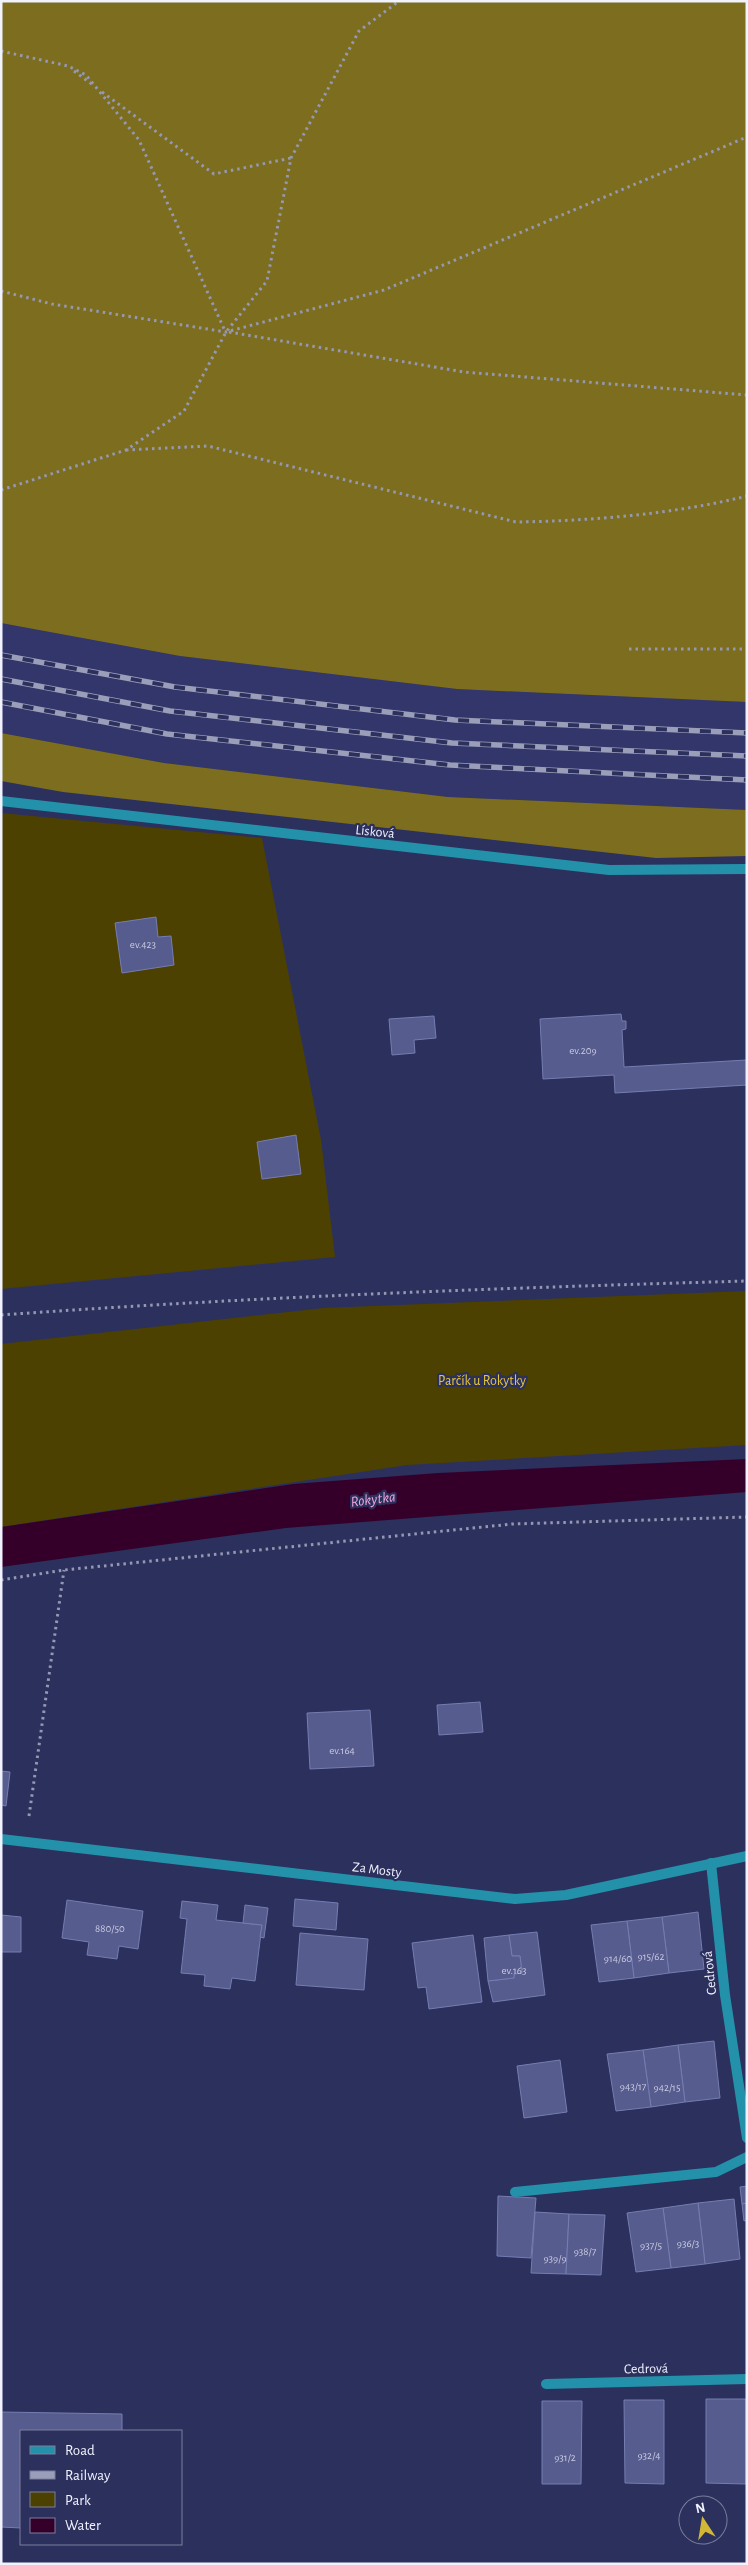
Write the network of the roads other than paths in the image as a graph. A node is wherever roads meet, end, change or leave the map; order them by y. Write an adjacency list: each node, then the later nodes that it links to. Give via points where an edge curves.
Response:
1 (1, 801): 2 (street, Lísková, via 609,870)
2 (747, 869)
3 (1, 1839): 5 (street, Za Mosty, via 516,1899 566,1895)
4 (747, 1856): 5 (street, Za Mosty)
5 (710, 1863): 6 (street, Cedrová, via 725,1995)
6 (747, 2138)
7 (747, 2157): 8 (street, via 716,2172)
8 (515, 2192)
9 (747, 2379): 10 (street, Cedrová)
10 (546, 2384)

